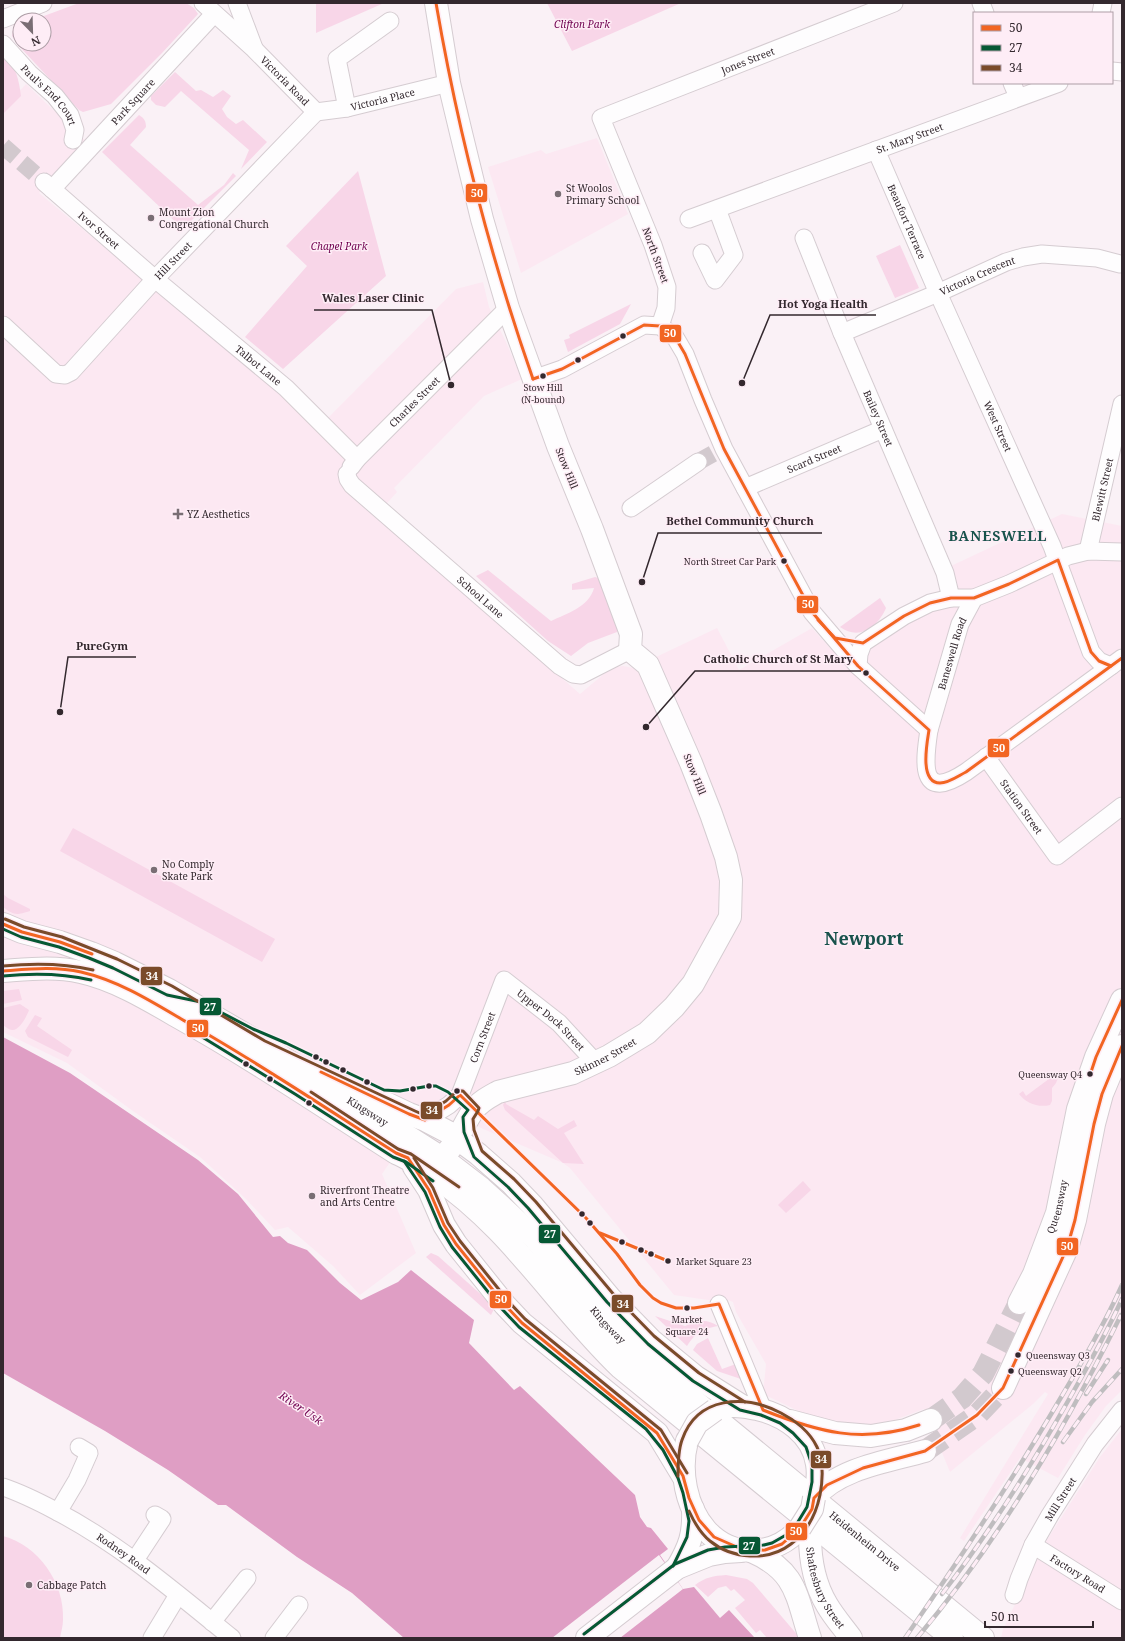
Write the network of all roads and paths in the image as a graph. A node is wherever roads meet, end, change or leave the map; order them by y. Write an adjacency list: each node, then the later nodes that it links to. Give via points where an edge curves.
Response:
1 (43, 3): 6 (street)
2 (237, 3): 9 (street, Victoria Road)
3 (436, 3): 10 (main road, Stow Hill)
4 (894, 3): 15 (street, Jones Street)
5 (208, 9): 9 (street, Victoria Road); 18 (street, Park Square)
6 (3, 19)
7 (390, 20): 13 (street, via 337,59)
8 (3, 44): 16 (street, Paul's End Court, via 29,73 55,96 70,115)
9 (254, 49): 14 (street, Victoria Road)
10 (449, 83): 13 (street, Victoria Place); 26 (main road, Stow Hill, via 482,219)
11 (1053, 84): 12 (street, St. Mary Street)
12 (1015, 90): 17 (street, St. Mary Street)
13 (347, 108): 14 (street, Victoria Place)
14 (316, 112): 24 (street, Hill Street)
15 (601, 118): 28 (street, North Street, via 653,245 667,287 666,308)
16 (71, 135)
17 (876, 150): 19 (street, St. Mary Street); 25 (street, Beaufort Terrace)
18 (48, 186): 24 (street, Ivor Street)
19 (717, 209): 20 (street, St. Mary Street); 22 (street, via 734,255 716,280)
20 (689, 219)
21 (804, 238): 29 (street, Bailey Street)
22 (702, 253)
23 (1120, 264): 25 (street, Victoria Crescent, via 1097,258 1042,254 1006,262)
24 (155, 278): 27 (street, Hill Street, via 71,372 65,375 56,374); 33 (street, Talbot Lane, via 286,388)
25 (938, 293): 29 (street, Victoria Crescent); 40 (street, West Street)
26 (508, 308): 30 (main road, Stow Hill); 33 (street, Charles Street)
27 (3, 325)
28 (660, 326): 30 (street, via 644,325 562,368); 36 (street, via 676,337 685,354 721,450)
29 (842, 333): 32 (street, Bailey Street)
30 (534, 379): 45 (main road, Stow Hill, via 631,634)
31 (1122, 404): 38 (street, Blewitt Street)
32 (883, 429): 36 (street, Scard Street); 41 (street, Bailey Street, via 945,573)
33 (357, 459): 35 (street, Charles Street)
34 (698, 462): 37 (street)
35 (343, 476): 45 (street, School Lane, via 560,666 573,674 580,675)
36 (745, 488): 43 (street, via 812,612)
37 (631, 508)
38 (1088, 552): 39 (street); 40 (street)
39 (1122, 552)
40 (1058, 560): 42 (street); 46 (street, West Street, via 1091,652 1099,661)
41 (951, 598): 42 (street); 44 (street, via 930,603)
42 (974, 598): 48 (street, Baneswell Road, via 960,624)
43 (834, 638): 44 (street); 47 (street)
44 (863, 643): 47 (street)
45 (630, 650): 51 (main road, Stow Hill, via 648,665 711,814 731,880)
46 (1117, 662): 49 (street)
47 (858, 666): 48 (street)
48 (929, 730): 49 (street, via 925,762 928,774 937,783 943,784 954,780)
49 (986, 757): 50 (street, Station Street, via 1057,856)
50 (1122, 806)
51 (730, 917): 59 (main road, Skinner Street, via 692,984 674,1007 647,1033)
52 (3, 924): 57 (main road, Kingsway, via 115,963 169,990)
53 (3, 971): 65 (main road, Kingsway, via 61,968 92,975 112,983 198,1028 396,1153)
54 (504, 980): 59 (street, Upper Dock Street, via 560,1023); 61 (street, Corn Street)
55 (1122, 983): 60 (main road, Queensway, via 1078,1082)
56 (1122, 1000): 60 (main road, Queensway, via 1096,1057)
57 (263, 1045): 62 (main road); 66 (main road, Kingsway)
58 (1122, 1046): 70 (main road, Queensway, via 1102,1094 1067,1248)
59 (596, 1063): 61 (main road, Skinner Street, via 573,1073 498,1092)
60 (1079, 1105): 67 (main road, Queensway, via 1057,1213 1034,1274)
61 (467, 1107): 62 (street, Corn Street, via 448,1106); 63 (main road); 64 (main road, via 469,1131)
62 (425, 1120): 63 (main road)
63 (457, 1137): 64 (main road); 66 (main road)
64 (478, 1154): 72 (main road, via 532,1205 611,1299 651,1340 696,1377)
65 (408, 1158): 66 (main road, via 425,1163); 71 (main road, Kingsway, via 462,1196 534,1269 604,1352); 78 (main road, via 429,1190 444,1225 456,1244 505,1305 522,1323 657,1433)
66 (442, 1158): 69 (main road, Kingsway, via 481,1188 516,1220 607,1325)
67 (1019, 1303)
68 (719, 1304): 72 (street)
69 (673, 1383): 102 (main road, Heidenheim Drive)
70 (1003, 1388)
71 (657, 1399): 101 (main road, Heidenheim Drive)
72 (753, 1408): 74 (main road); 78 (main road, bridge, via 728,1406 715,1410 698,1423 687,1441)
73 (1122, 1410): 85 (street, Mill Street, via 1095,1444)
74 (783, 1419): 75 (main road, via 835,1433 871,1436 906,1430); 80 (main road, via 810,1444 818,1473)
75 (931, 1420)
76 (79, 1447): 82 (street, via 89,1453)
77 (925, 1451): 80 (main road, via 852,1472 833,1482)
78 (683, 1476): 81 (main road)
79 (3, 1487): 82 (street, Rodney Road)
80 (815, 1497): 84 (main road, Shaftesbury Street)
81 (693, 1509): 86 (main road, via 714,1538); 88 (main road, via 693,1534 686,1552)
82 (58, 1512): 87 (street, Rodney Road, via 102,1537)
83 (155, 1514): 87 (street, via 162,1519)
84 (805, 1532): 86 (main road, via 765,1550); 100 (main road, Shaftesbury Street, via 813,1570 822,1596)
85 (1033, 1545): 91 (street, Mill Street, via 1018,1579); 92 (street, Factory Road)
86 (749, 1551): 88 (main road, via 709,1555); 99 (main road, via 777,1565 788,1577)
87 (135, 1560): 90 (street, Rodney Road)
88 (674, 1570): 98 (main road)
89 (247, 1578): 94 (street)
90 (178, 1595): 94 (street, Rodney Road); 95 (street)
91 (1014, 1596)
92 (1122, 1601)
93 (299, 1605): 97 (street)
94 (212, 1622): 96 (street, Rodney Road)
95 (152, 1638)
96 (232, 1638)
97 (274, 1638)
98 (587, 1638)
99 (810, 1638)
100 (851, 1638)
101 (952, 1638)
102 (984, 1638)

